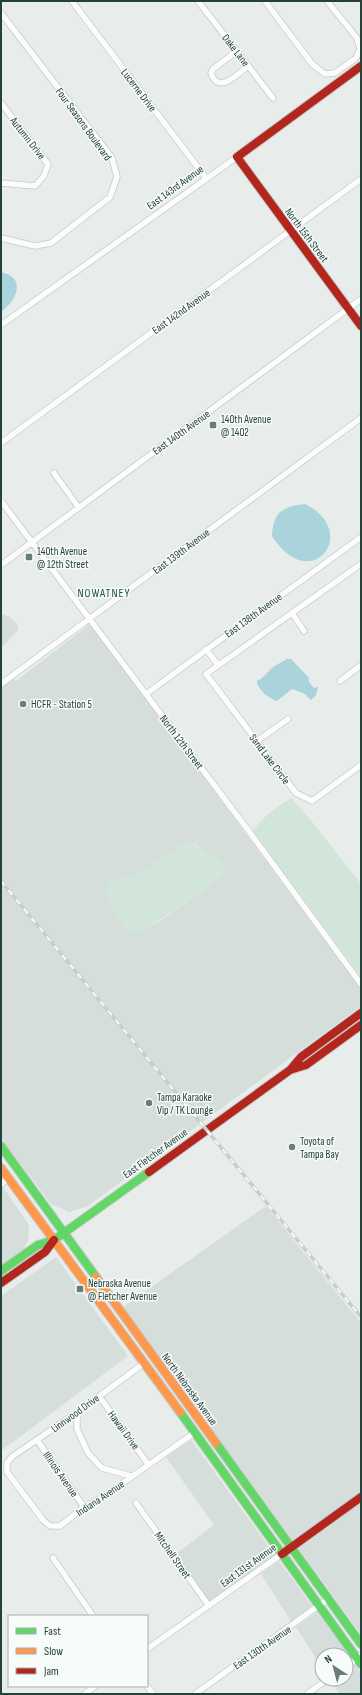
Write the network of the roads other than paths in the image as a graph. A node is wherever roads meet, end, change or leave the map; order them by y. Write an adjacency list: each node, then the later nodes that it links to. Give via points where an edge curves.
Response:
1 (72, 1): 12 (street, Lucerne Drive)
2 (198, 1): 6 (street, Dake Lane)
3 (265, 1): 4 (street, via 313,65 325,74 335,73 356,58 360,49 357,38)
4 (327, 1)
5 (1, 13): 16 (street, Four Seasons Boulevard, via 112,158 117,177 110,197 51,243 35,246)
6 (236, 51): 7 (street, Dake Lane); 7 (street, via 213,69 211,73 215,81 225,84)
7 (248, 66): 9 (street, Dake Lane)
8 (361, 66): 11 (main road, East 143rd Avenue)
9 (273, 98)
10 (1, 103): 14 (street, Autumn Drive, via 48,164 44,176 35,186)
11 (237, 157): 12 (street, East 143rd Avenue); 15 (main road, North 15th Street)
12 (206, 178): 19 (street, East 143rd Avenue)
13 (361, 179): 15 (street, East 142nd Avenue)
14 (1, 183)
15 (291, 231): 18 (main road, North 15th Street); 22 (street, East 142nd Avenue)
16 (1, 238)
17 (361, 299): 18 (street, East 140th Avenue)
18 (348, 309): 20 (main road, North 15th Street); 25 (street, East 140th Avenue)
19 (1, 325)
20 (361, 326)
21 (361, 418): 31 (street, East 139th Avenue)
22 (1, 442)
23 (54, 473): 25 (street)
24 (1, 501): 27 (street, North 12th Street)
25 (79, 508): 27 (street, East 140th Avenue)
26 (361, 538): 33 (street, East 138th Avenue)
27 (31, 543): 29 (street, East 140th Avenue); 31 (street, North 12th Street)
28 (361, 564): 30 (street, Sand Lake Circle)
29 (1, 565)
30 (292, 613): 32 (street); 34 (street, Sand Lake Circle)
31 (90, 619): 37 (street, East 139th Avenue); 38 (street, North 12th Street)
32 (304, 631)
33 (206, 649): 34 (street); 38 (street, East 138th Avenue)
34 (218, 665): 40 (street, Sand Lake Circle, via 206,674)
35 (361, 665): 36 (street)
36 (340, 680)
37 (1, 684)
38 (146, 694): 42 (street, North 12th Street)
39 (288, 719): 40 (street)
40 (257, 741): 41 (street, Sand Lake Circle, via 296,793 312,801)
41 (361, 765)
42 (361, 984)
43 (361, 1013): 45 (main road, East Fletcher Avenue, via 301,1057)
44 (361, 1025): 45 (main road, East Fletcher Avenue, via 306,1065)
45 (290, 1070): 50 (main road, East Fletcher Avenue)
46 (1, 1146): 50 (main road, North Nebraska Avenue)
47 (1, 1168): 48 (main road, North Nebraska Avenue)
48 (8, 1178): 49 (street); 51 (main road, North Nebraska Avenue)
49 (1, 1184)
50 (64, 1233): 51 (main road, East Fletcher Avenue); 55 (main road, North Nebraska Avenue)
51 (54, 1240): 52 (main road, East Fletcher Avenue, via 38,1245); 53 (main road, East Fletcher Avenue, via 46,1252); 54 (main road, North Nebraska Avenue)
52 (1, 1271)
53 (1, 1283)
54 (144, 1364): 56 (main road, North Nebraska Avenue); 57 (street, Linnwood Drive)
55 (174, 1386): 56 (street); 62 (main road, North Nebraska Avenue)
56 (165, 1393): 59 (main road, North Nebraska Avenue)
57 (99, 1396): 58 (street, Linnwood Drive); 61 (street, Hawaii Drive)
58 (79, 1411): 60 (street, Linnwood Drive); 64 (street, via 77,1429 88,1453 102,1468)
59 (194, 1433): 61 (street, Indiana Avenue); 63 (main road, North Nebraska Avenue)
60 (37, 1440): 67 (street, Illinois Avenue); 68 (street, Linnwood Drive, via 13,1456 7,1463 7,1472)
61 (148, 1464): 64 (street, Indiana Avenue)
62 (232, 1464): 63 (street); 69 (main road, North Nebraska Avenue)
63 (223, 1471): 70 (main road, North Nebraska Avenue)
64 (131, 1476): 67 (street, Indiana Avenue, via 100,1499)
65 (361, 1497): 69 (main road, East 131st Avenue)
66 (136, 1503): 73 (street, Mitchell Street)
67 (84, 1507): 68 (street, Indiana Avenue, via 60,1526)
68 (50, 1526)
69 (291, 1548): 70 (main road, East 131st Avenue); 72 (main road, North Nebraska Avenue)
70 (282, 1554): 73 (street, East 131st Avenue); 74 (main road, North Nebraska Avenue)
71 (53, 1558): 75 (street)
72 (328, 1599): 74 (street, East 130th Avenue); 76 (main road, North Nebraska Avenue)
73 (209, 1606): 77 (street, East 131st Avenue)
74 (319, 1606): 78 (main road, North Nebraska Avenue); 82 (street, East 130th Avenue)
75 (92, 1615)
76 (361, 1644)
77 (148, 1647)
78 (360, 1659)
79 (95, 1687): 81 (street)
80 (317, 1687): 83 (street)
81 (85, 1694)
82 (195, 1694)
83 (307, 1694)

